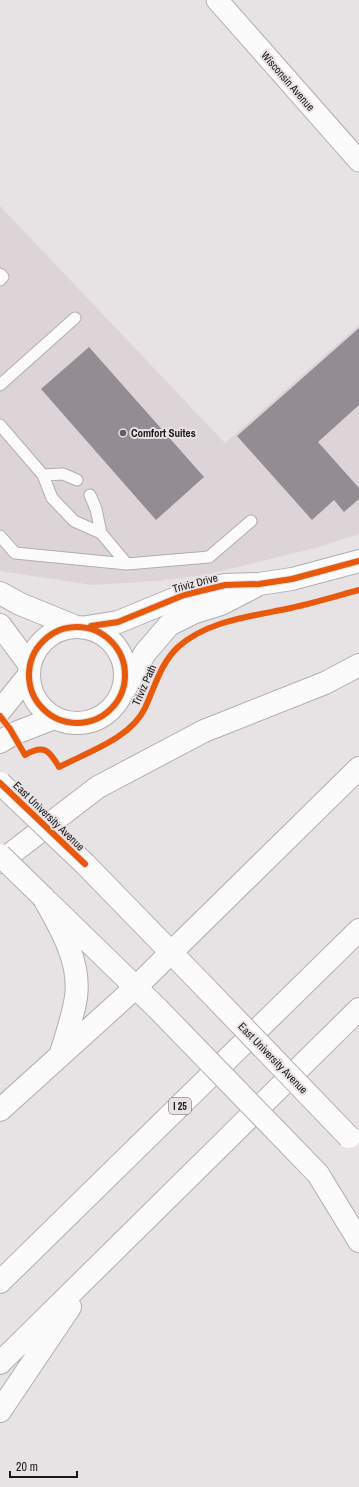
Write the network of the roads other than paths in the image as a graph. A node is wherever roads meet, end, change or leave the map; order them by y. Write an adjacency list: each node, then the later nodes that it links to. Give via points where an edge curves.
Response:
1 (217, 0): 2 (street, Wisconsin Avenue)
2 (359, 161)
3 (0, 274): 4 (lane, via 3,277)
4 (0, 280)
5 (75, 318): 6 (lane)
6 (0, 385)
7 (0, 425): 8 (lane)
8 (44, 475): 9 (lane, via 63,474); 12 (lane, via 52,498 74,521)
9 (77, 480)
10 (90, 495): 12 (lane, via 96,509)
11 (251, 521): 15 (lane, via 209,557)
12 (100, 533): 15 (lane)
13 (0, 536): 15 (lane, via 15,552)
14 (359, 561): 16 (main road, Triviz Drive, via 292,580)
15 (127, 564)
16 (259, 584): 19 (main road, Triviz Drive, via 224,585 191,593 118,622); 22 (main road, Triviz Drive, via 221,604 195,612 169,625 145,653)
17 (0, 593): 19 (main road, via 20,604)
18 (0, 625): 21 (main road)
19 (80, 627): 21 (main road, via 61,628 50,634 37,647); 22 (main road, via 99,630 118,648 125,672)
20 (359, 665): 29 (main road, via 325,683 204,732 98,787)
21 (28, 670): 23 (main road); 24 (main road, via 30,689 36,701)
22 (120, 697): 24 (main road, via 113,708 92,721 66,722)
23 (0, 711)
24 (54, 718): 25 (main road, via 13,734)
25 (0, 742)
26 (359, 768): 32 (main road)
27 (0, 783): 32 (main road, East University Avenue, bridge)
28 (0, 855): 30 (main road, bridge)
29 (0, 862)
30 (43, 897): 33 (main road); 35 (main road, via 62,929 70,950 75,978 75,1002)
31 (359, 930): 40 (main road, I 25)
32 (172, 952): 33 (main road); 37 (main road, East University Avenue, bridge)
33 (136, 987): 35 (main road); 38 (main road, bridge, via 318,1174)
34 (359, 1009): 39 (main road)
35 (60, 1056): 36 (main road)
36 (0, 1110)
37 (354, 1142)
38 (359, 1241)
39 (99, 1265): 41 (main road); 42 (main road)
40 (0, 1282)
41 (0, 1363)
42 (0, 1412)

